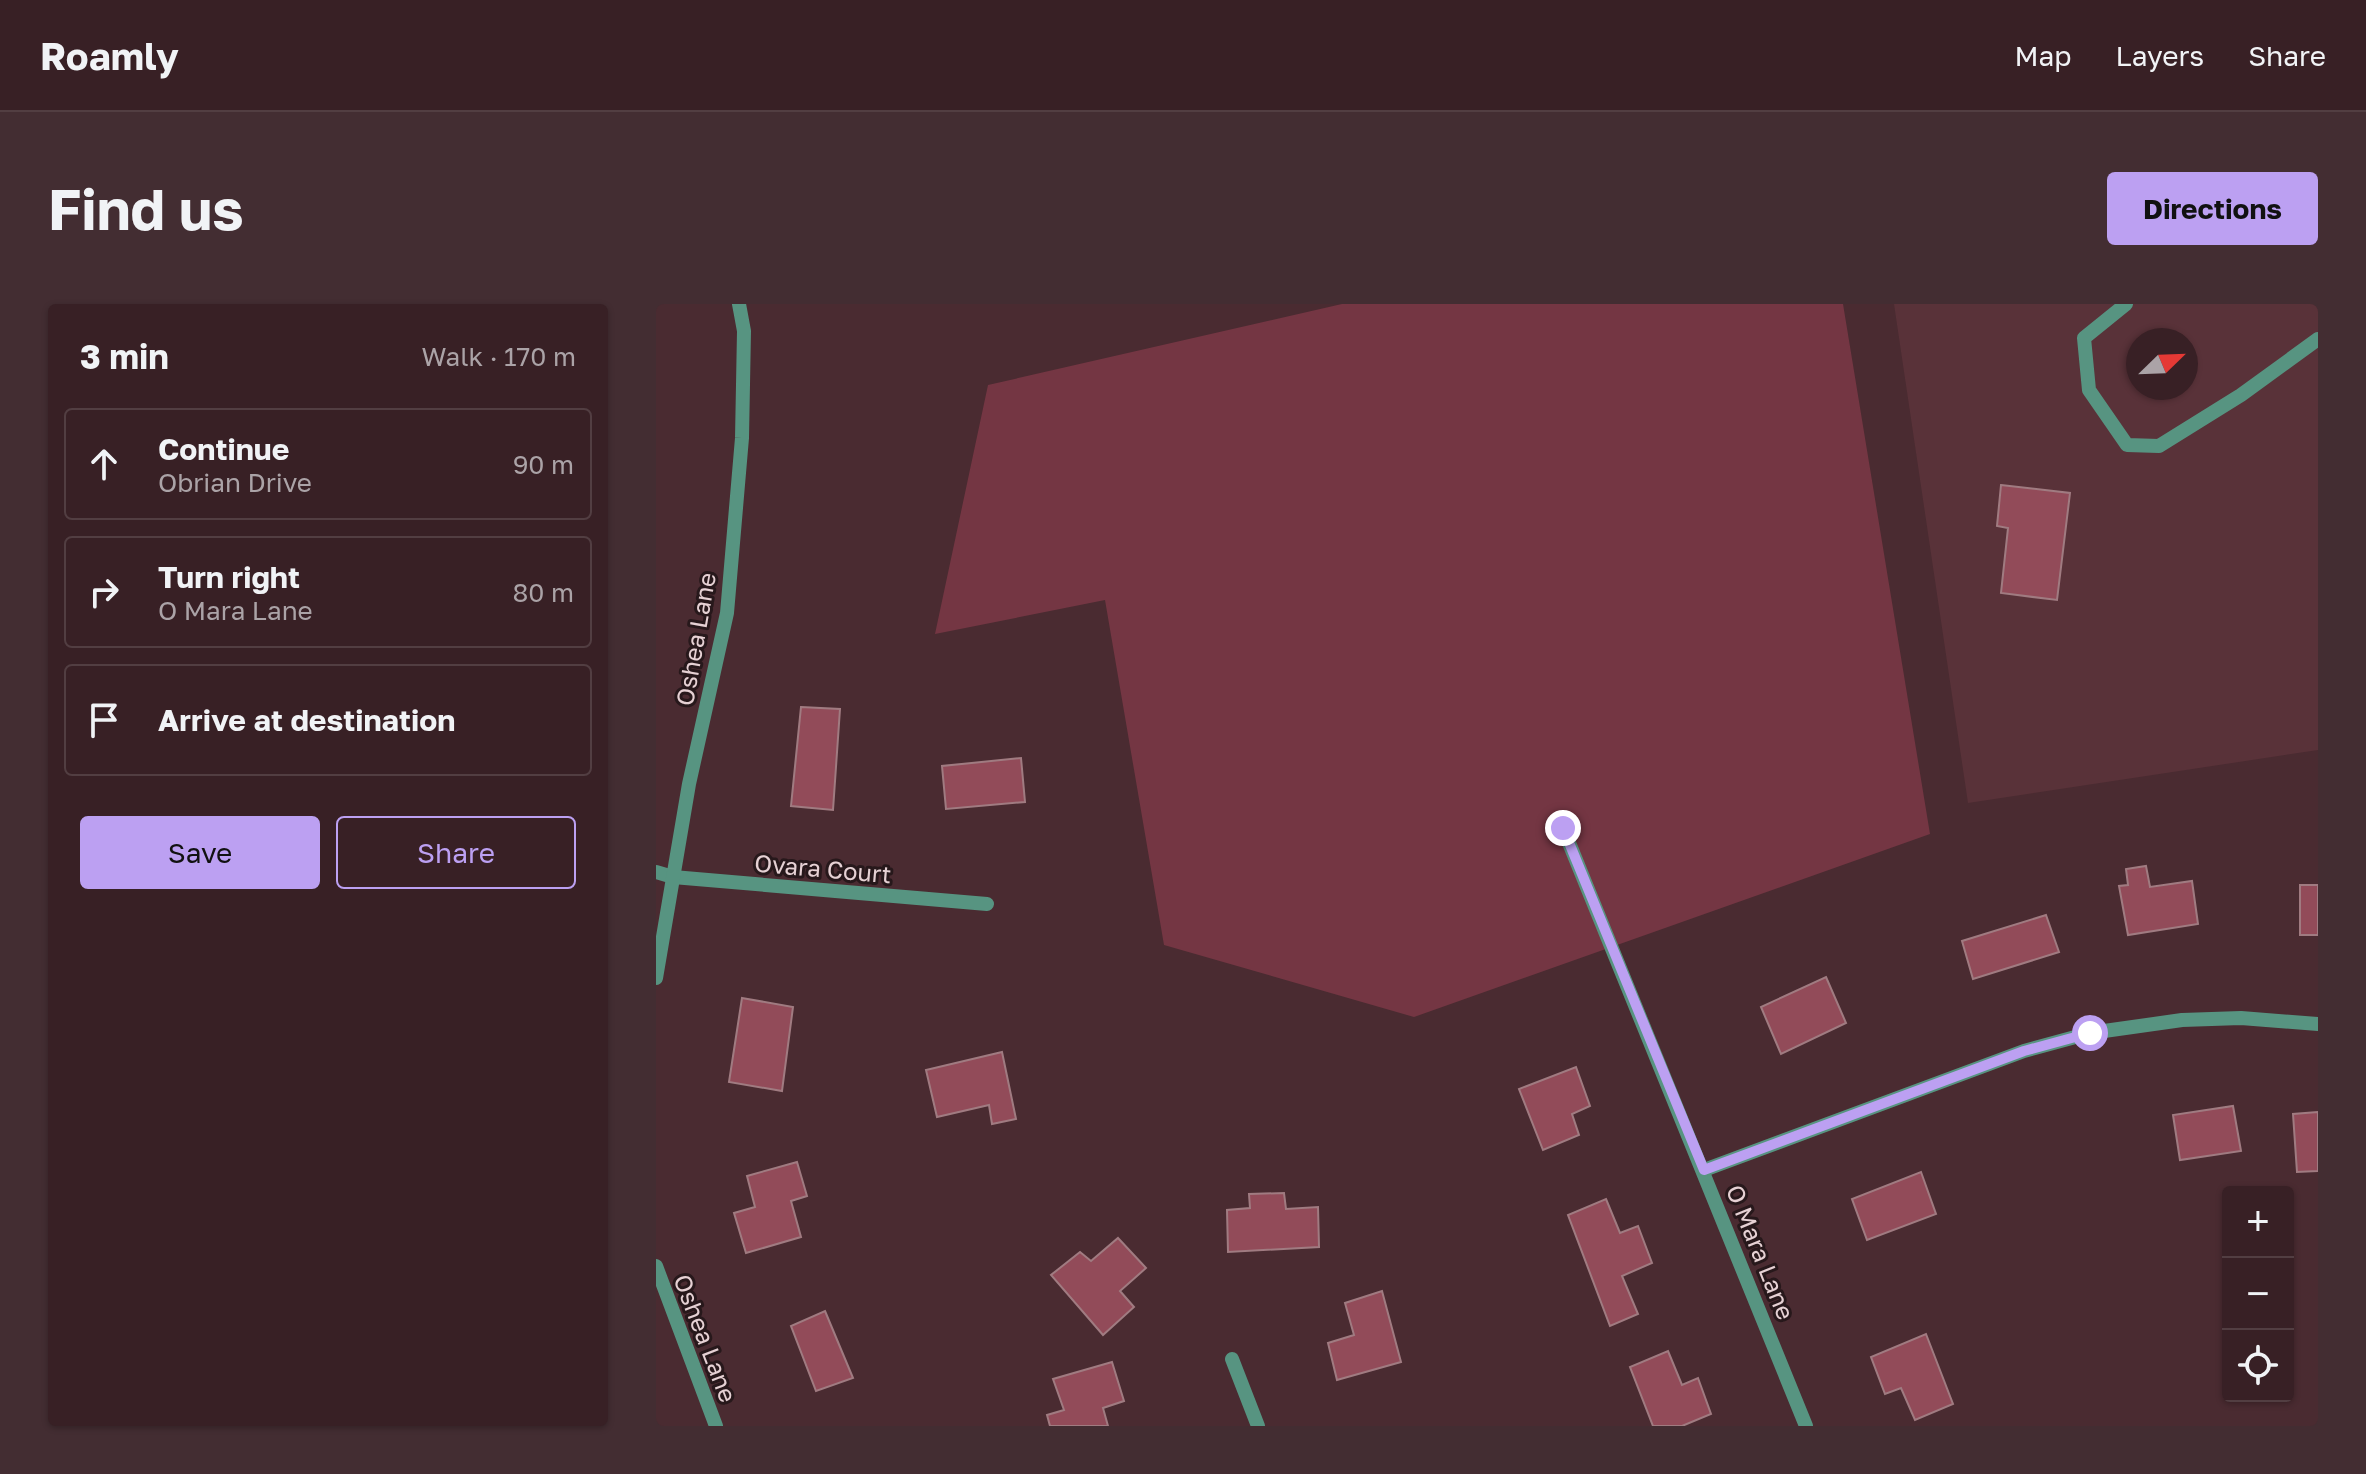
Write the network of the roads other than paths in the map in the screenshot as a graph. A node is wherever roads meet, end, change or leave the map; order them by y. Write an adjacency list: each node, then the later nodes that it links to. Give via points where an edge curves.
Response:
1 (739, 304): 6 (street, Oshea Lane, via 744,331 742,438 727,613)
2 (2126, 304): 3 (street, via 2084,338 2089,390 2127,445 2159,446)
3 (2318, 339)
4 (1563, 828): 10 (street, O Mara Lane)
5 (656, 872): 6 (street, Ovara Court)
6 (673, 877): 7 (street, Ovara Court); 8 (street, Oshea Lane)
7 (987, 904)
8 (656, 978)
9 (2318, 1024): 10 (street, via 2182,1020 2090,1033 2024,1051)
10 (1704, 1170): 15 (street, O Mara Lane)
11 (656, 1266): 13 (street, Oshea Lane)
12 (1232, 1359): 14 (street)
13 (716, 1426)
14 (1258, 1426)
15 (1806, 1426)

